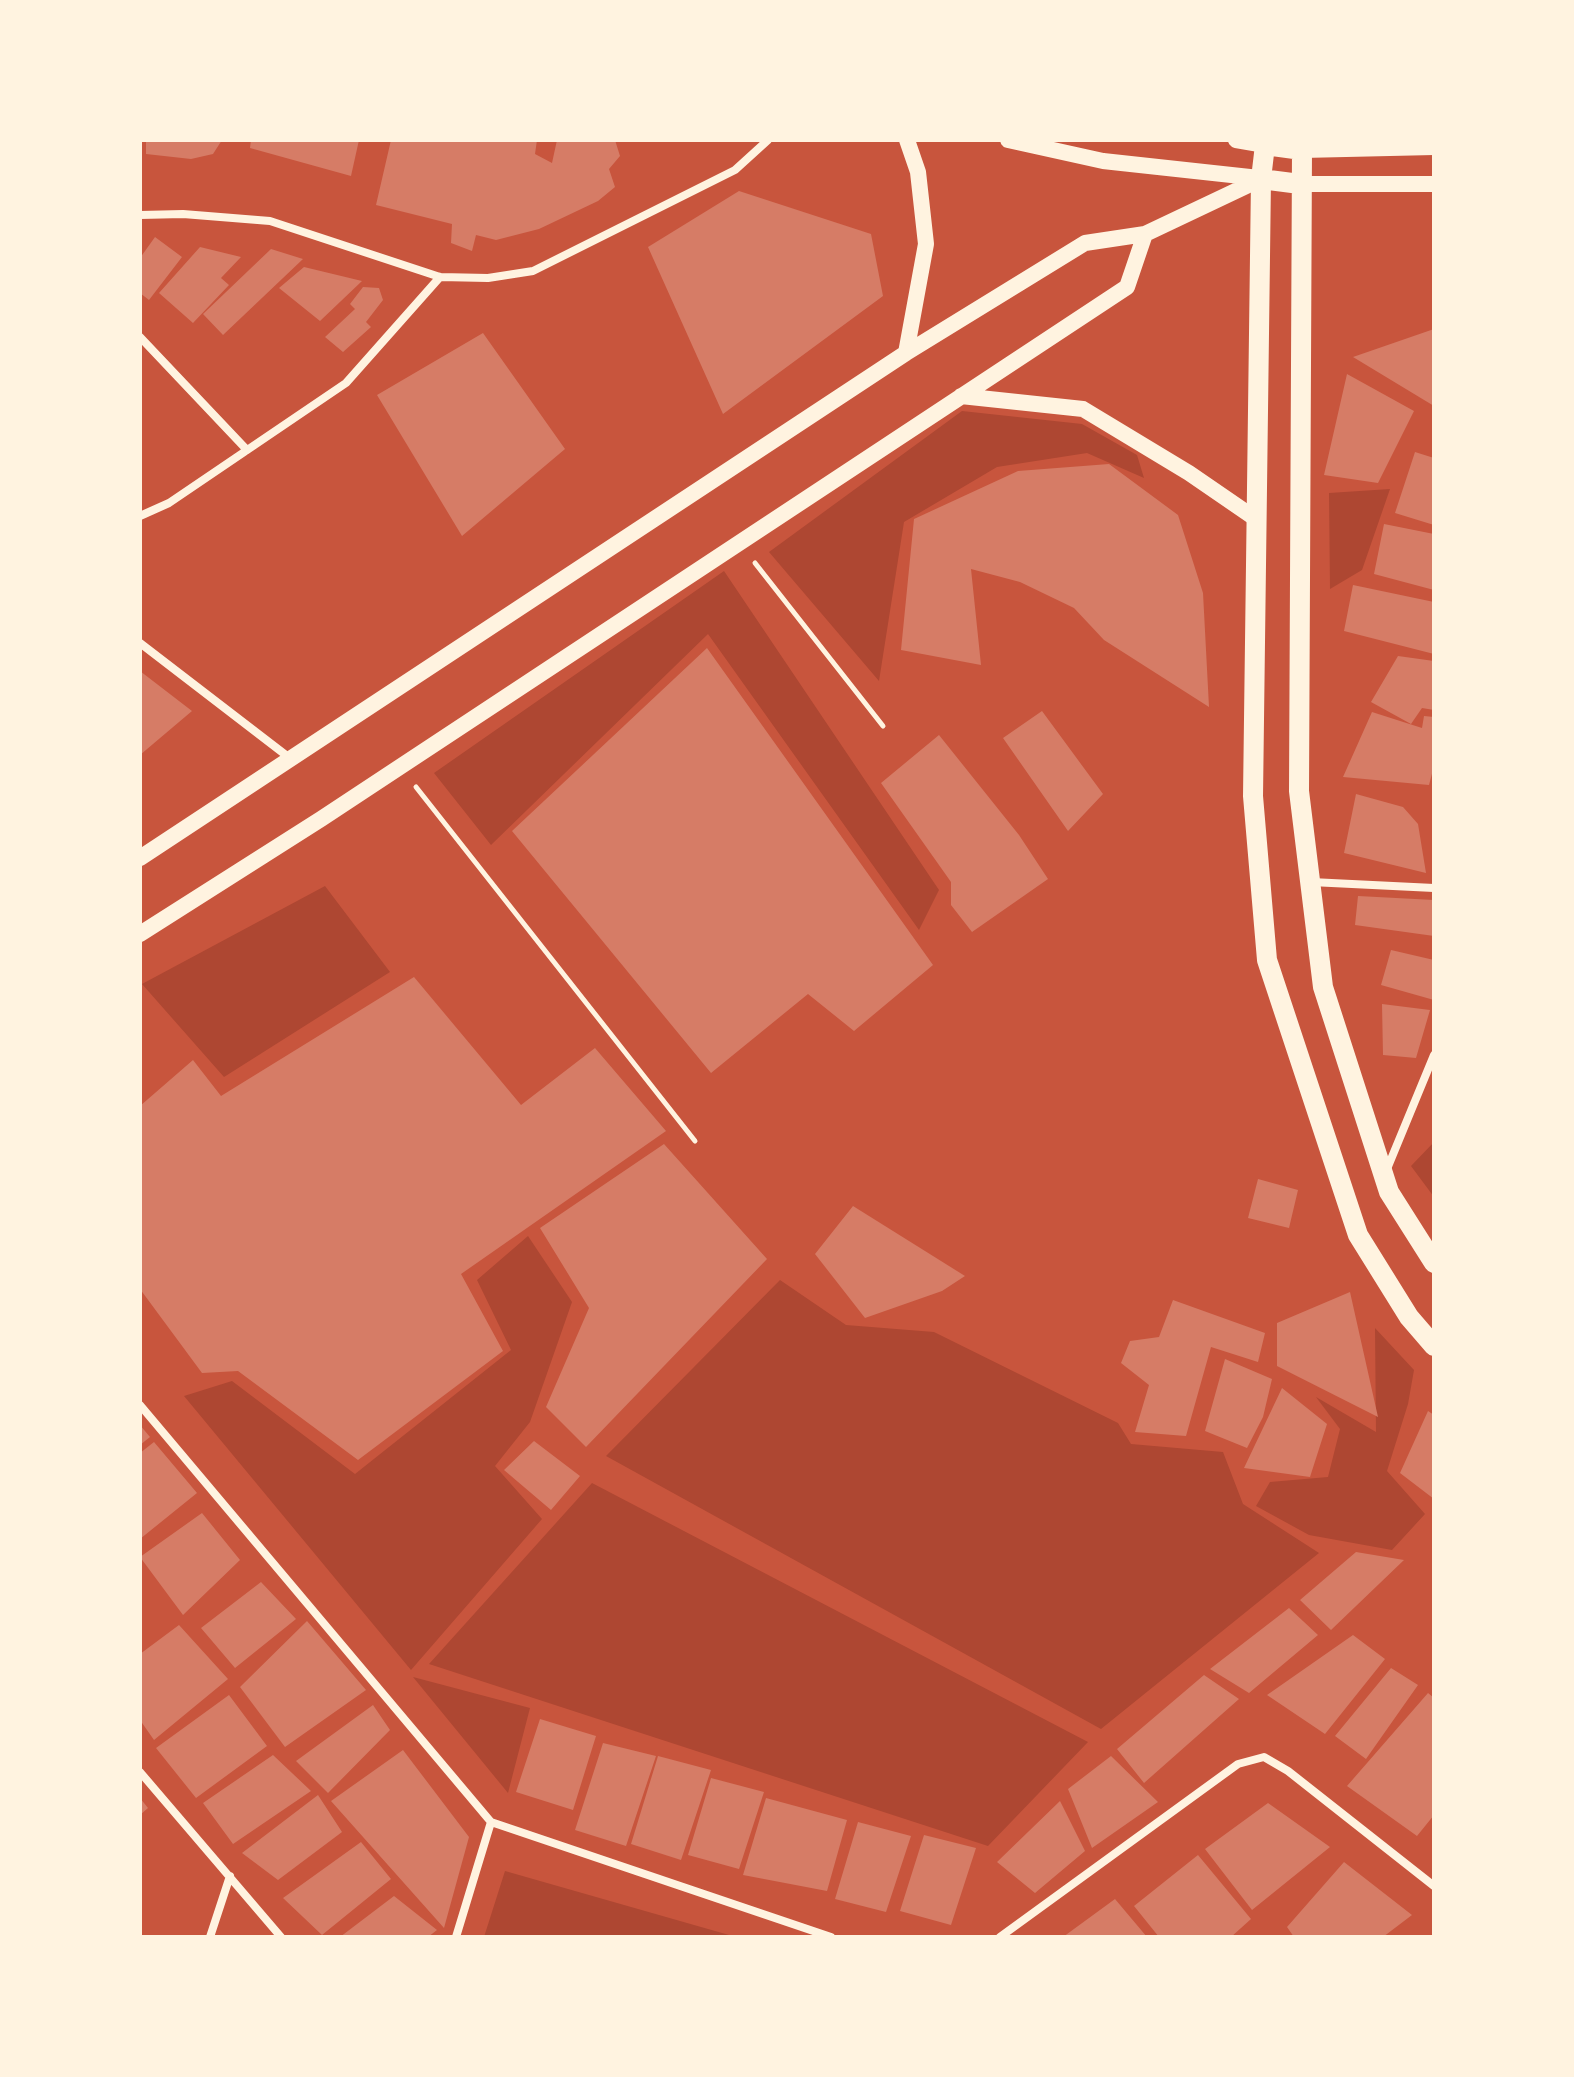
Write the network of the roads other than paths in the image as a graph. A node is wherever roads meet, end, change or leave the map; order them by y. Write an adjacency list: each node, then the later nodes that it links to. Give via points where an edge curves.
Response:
1 (768, 140): 13 (street, via 735,170 533,271 488,278)
2 (907, 140): 15 (main road, via 918,172 926,244)
3 (1008, 140): 8 (main road, via 1103,161)
4 (1236, 140): 5 (main road)
5 (1265, 142): 6 (main road); 8 (main road)
6 (1303, 145): 7 (main road); 9 (main road)
7 (1434, 147)
8 (1261, 179): 9 (main road); 12 (main road); 19 (main road)
9 (1300, 184): 10 (main road); 23 (main road, via 1299,791)
10 (1434, 184)
11 (140, 215): 13 (street, via 270,221)
12 (1145, 234): 15 (main road, via 1085,243); 16 (main road, via 1127,287)
13 (440, 277): 17 (street, via 346,383)
14 (140, 337): 17 (street)
15 (906, 353): 21 (main road)
16 (961, 396): 19 (main road, via 1083,409); 25 (main road)
17 (247, 450): 18 (street, via 169,503)
18 (140, 516)
19 (1256, 519): 29 (main road, via 1253,796 1267,960 1358,1235 1409,1317)
20 (140, 643): 21 (street)
21 (291, 760): 22 (main road)
22 (140, 858)
23 (1310, 881): 24 (street); 27 (main road, via 1323,987)
24 (1434, 888)
25 (140, 934)
26 (1434, 1055): 27 (street)
27 (1384, 1176): 28 (main road)
28 (1434, 1263)
29 (1434, 1346)
30 (140, 1405): 32 (street)
31 (140, 1772): 33 (street)
32 (491, 1822): 37 (street); 38 (street)
33 (230, 1876): 35 (street); 36 (street)
34 (1434, 1886): 39 (street, via 1264,1757 1238,1764)
35 (210, 1937)
36 (281, 1937)
37 (456, 1937)
38 (831, 1937)
39 (1000, 1937)

